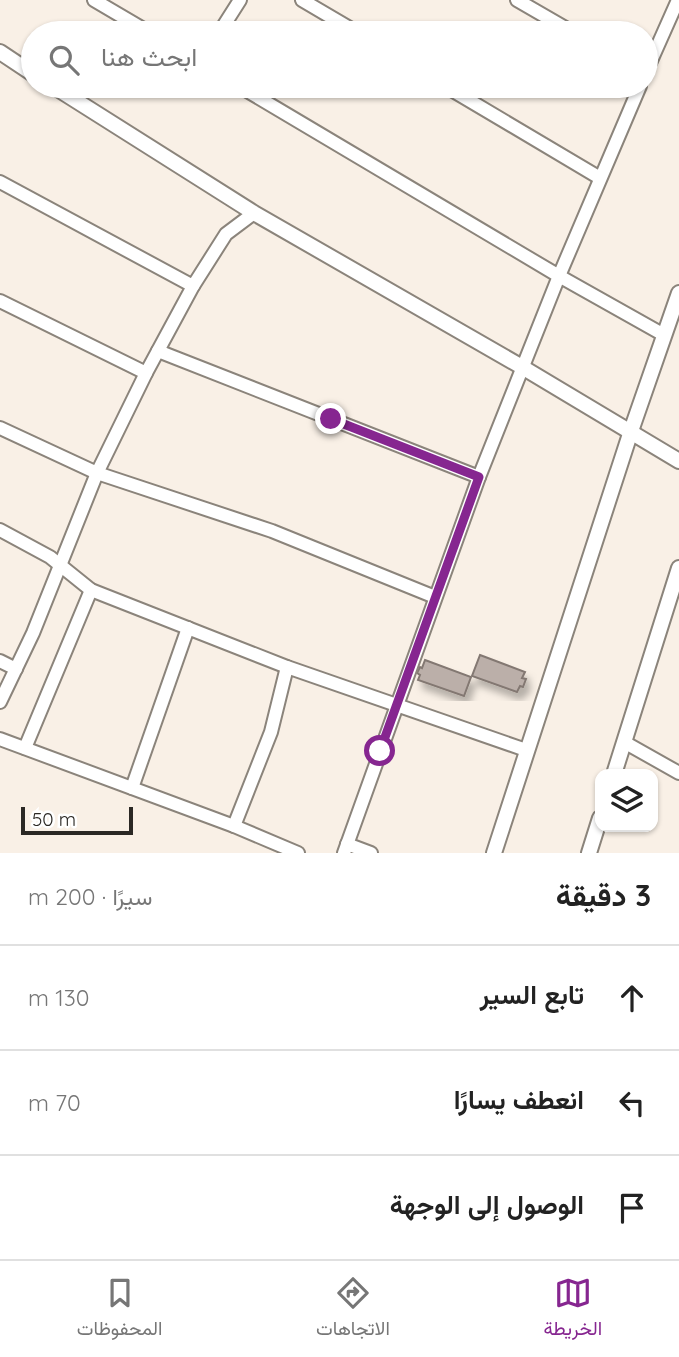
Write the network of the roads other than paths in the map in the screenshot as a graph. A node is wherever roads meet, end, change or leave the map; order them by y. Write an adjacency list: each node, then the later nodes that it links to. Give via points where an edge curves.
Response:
1 (94, 0): 6 (street)
2 (240, 0): 7 (street)
3 (302, 0): 8 (street)
4 (517, 0): 9 (street)
5 (678, 0): 10 (street)
6 (130, 21)
7 (227, 21)
8 (338, 21)
9 (553, 21)
10 (658, 45)
11 (0, 52): 12 (street)
12 (21, 66)
13 (71, 98): 19 (street)
14 (259, 98): 20 (street)
15 (466, 98): 17 (street)
16 (635, 98): 17 (street)
17 (600, 178): 20 (street)
18 (0, 182): 21 (street)
19 (254, 213): 21 (street, via 226,234); 26 (street)
20 (559, 276): 24 (street); 26 (street)
21 (192, 286): 25 (street)
22 (679, 293): 24 (street)
23 (0, 301): 27 (street)
24 (664, 335): 29 (street)
25 (158, 351): 27 (street); 33 (street)
26 (522, 367): 29 (street); 33 (street)
27 (146, 373): 32 (street)
28 (0, 428): 32 (street)
29 (631, 431): 30 (street); 48 (street)
30 (673, 457): 31 (street)
31 (679, 468)
32 (97, 473): 35 (street); 38 (street, via 272,531)
33 (479, 477): 38 (street)
34 (0, 530): 35 (street)
35 (60, 566): 37 (street); 42 (street)
36 (679, 568): 46 (street)
37 (91, 590): 39 (street); 47 (street)
38 (435, 597): 44 (street)
39 (188, 628): 41 (street); 51 (street)
40 (0, 661): 42 (street)
41 (287, 667): 44 (street); 52 (street, via 271,732)
42 (16, 669): 43 (street)
43 (0, 702)
44 (397, 705): 48 (street); 54 (street)
45 (0, 738): 47 (street)
46 (624, 742): 49 (street); 50 (street)
47 (25, 748): 51 (street)
48 (526, 750): 58 (street)
49 (616, 769)
50 (679, 773)
51 (132, 788): 52 (street)
52 (234, 825): 56 (street)
53 (596, 832): 55 (street)
54 (345, 849): 57 (street)
55 (591, 852)
56 (298, 853)
57 (371, 853)
58 (494, 853)

